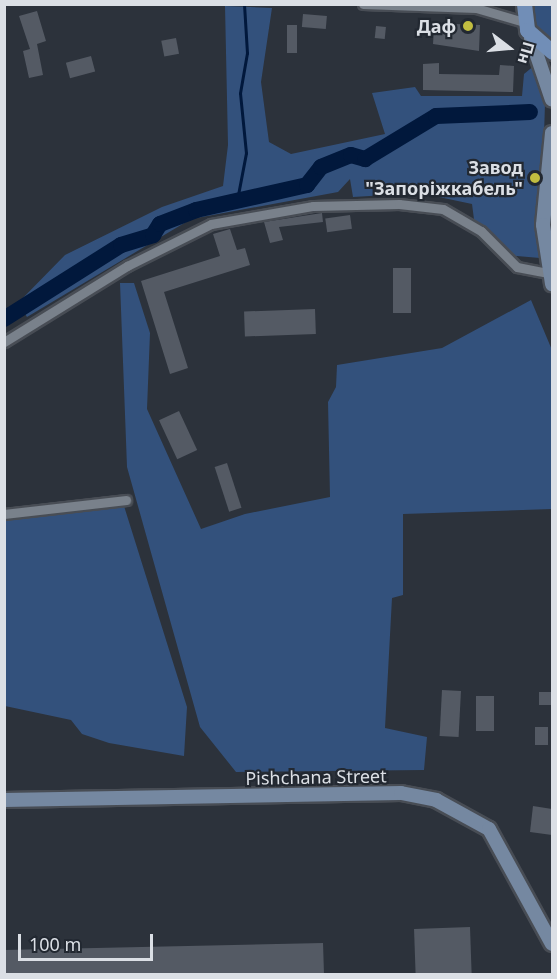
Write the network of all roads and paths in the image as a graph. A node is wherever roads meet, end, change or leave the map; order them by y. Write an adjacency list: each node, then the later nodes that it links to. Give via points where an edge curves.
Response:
1 (363, 4): 4 (street, via 476,8)
2 (519, 4): 4 (main road)
3 (524, 4): 4 (main road)
4 (524, 22): 5 (main road)
5 (531, 38): 6 (main road); 7 (street)
6 (552, 52)
7 (552, 100)
8 (552, 133): 9 (street, via 543,225)
9 (551, 278): 10 (street, via 517,267 481,231 443,209 399,204 313,206 211,224 127,266)
10 (4, 342)
11 (126, 500): 12 (street)
12 (4, 514)
13 (4, 800): 14 (street, Pishchana Street, via 401,793 436,800 489,829)
14 (552, 944)

